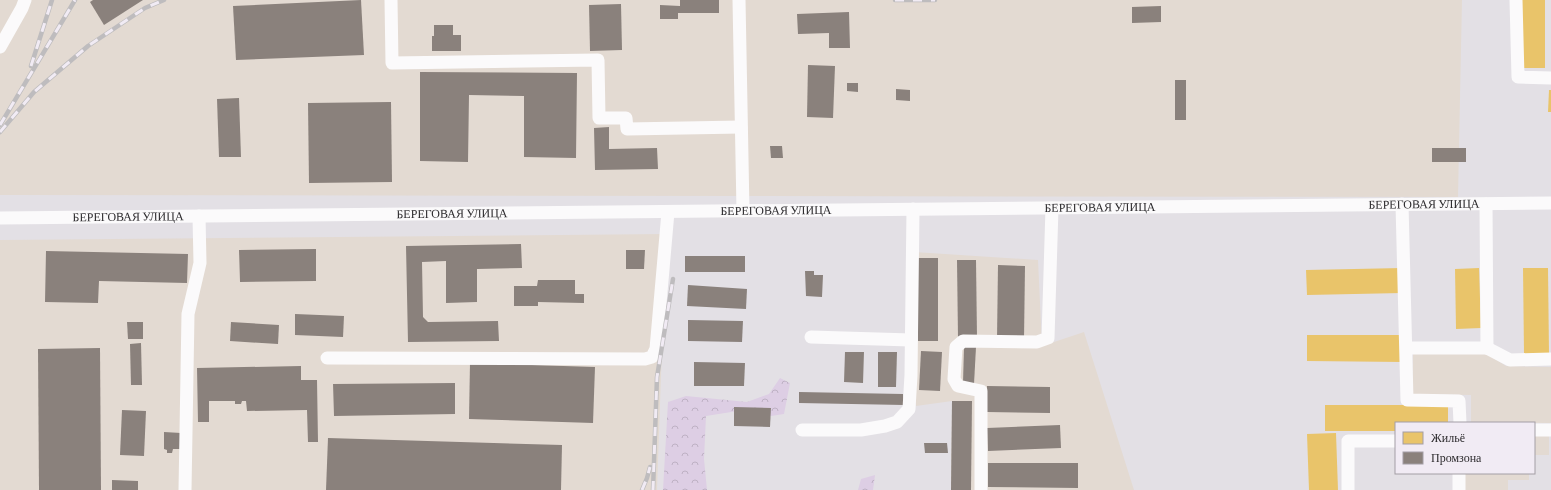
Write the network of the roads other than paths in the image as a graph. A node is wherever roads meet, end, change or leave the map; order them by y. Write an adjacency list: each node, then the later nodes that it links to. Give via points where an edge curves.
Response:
1 (25, 0): 5 (street)
2 (391, 0): 7 (street, via 392,63 598,60 599,118 626,118 627,129)
3 (739, 0): 7 (street)
4 (1516, 0): 6 (street, via 1518,77)
5 (0, 47)
6 (1551, 78)
7 (741, 127): 13 (street)
8 (1551, 203): 10 (street, БЕРЕГОВАЯ УЛИЦА)
9 (1402, 204): 10 (street, БЕРЕГОВАЯ УЛИЦА); 11 (street, БЕРЕГОВАЯ УЛИЦА); 19 (street)
10 (1486, 204): 20 (street)
11 (1052, 208): 12 (street, БЕРЕГОВАЯ УЛИЦА); 30 (street, via 1048,338 1037,342 963,341 956,347 954,379 958,386 981,390)
12 (913, 209): 13 (street, БЕРЕГОВАЯ УЛИЦА); 18 (street)
13 (743, 211): 14 (street, БЕРЕГОВАЯ УЛИЦА)
14 (668, 212): 15 (street, БЕРЕГОВАЯ УЛИЦА); 21 (street, via 656,349 652,357)
15 (199, 216): 16 (street, БЕРЕГОВАЯ УЛИЦА); 29 (street, via 200,263 188,314)
16 (0, 218)
17 (811, 337): 18 (street)
18 (911, 340): 24 (street, via 908,409 897,422 861,430)
19 (1407, 348): 20 (street); 23 (street, via 1408,400 1459,401)
20 (1487, 348): 22 (street, via 1510,360)
21 (327, 358)
22 (1551, 359)
23 (1460, 422)
24 (802, 430)
25 (1535, 430): 26 (street)
26 (1551, 430)
27 (1395, 441): 31 (street, via 1348,441)
28 (1459, 474): 32 (street)
29 (185, 490)
30 (981, 490)
31 (1348, 490)
32 (1459, 490)

